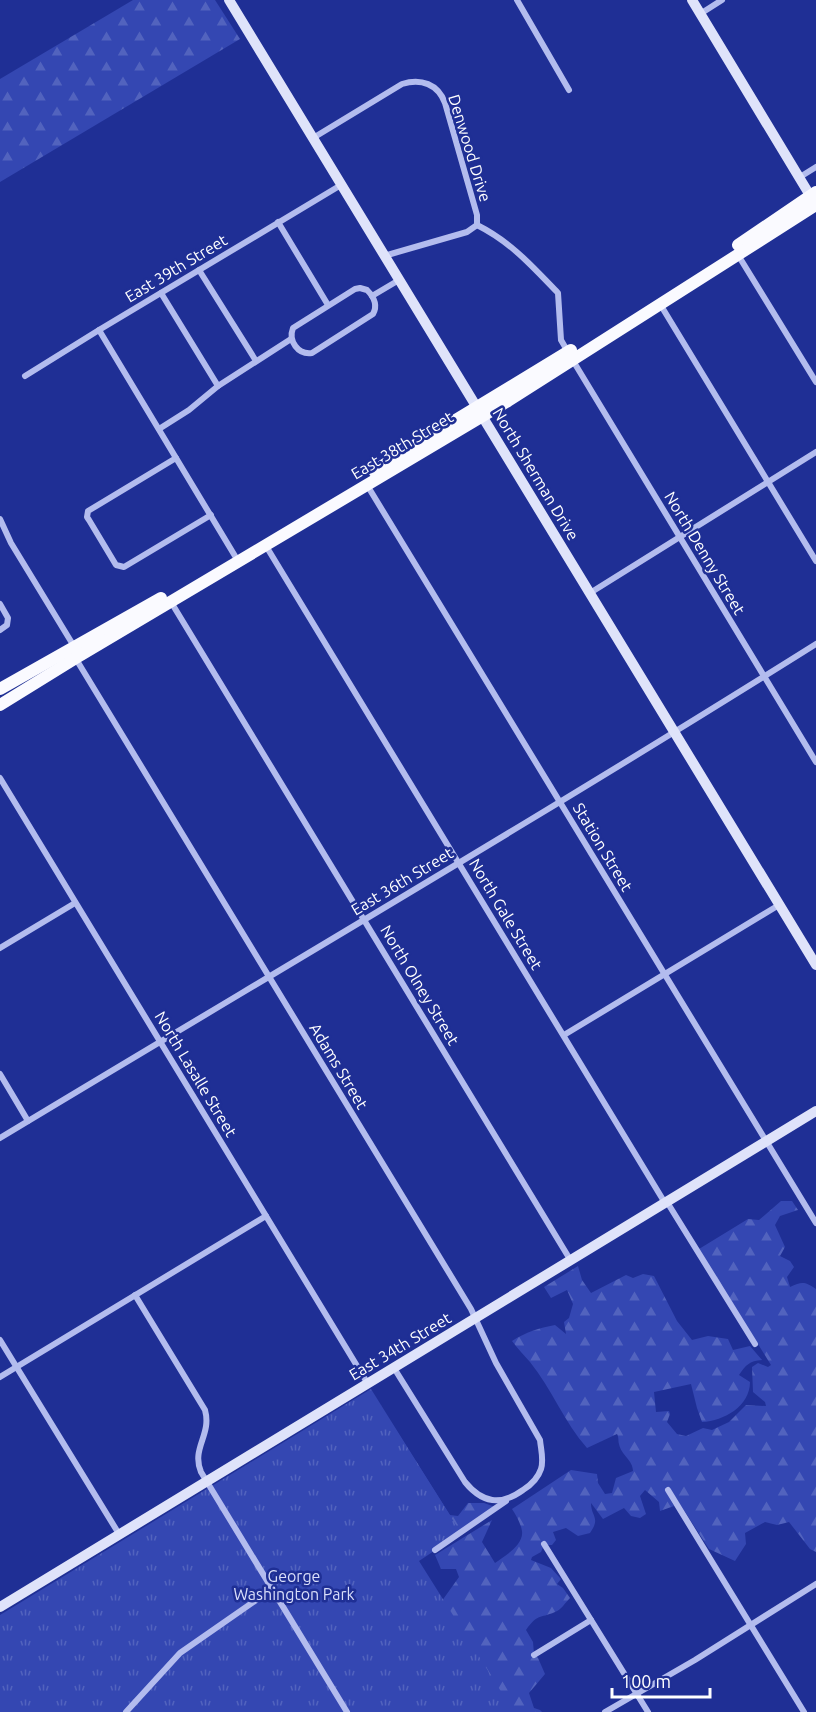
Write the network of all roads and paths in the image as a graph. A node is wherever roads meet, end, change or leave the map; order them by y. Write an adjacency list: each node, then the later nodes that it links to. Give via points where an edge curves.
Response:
1 (229, 0): 7 (main road, North Sherman Drive)
2 (517, 0): 6 (street)
3 (692, 0): 5 (main road)
4 (722, 0): 5 (street)
5 (700, 14): 9 (main road)
6 (569, 90)
7 (313, 138): 10 (main road, North Sherman Drive); 13 (street, Denwood Drive, via 402,84 418,81 432,86 444,100)
8 (816, 167): 9 (street)
9 (800, 177): 11 (main road)
10 (341, 184): 12 (street, East 39th Street); 14 (main road, North Sherman Drive)
11 (815, 199): 15 (main road, East 38th Street); 24 (main road, East 38th Street)
12 (278, 222): 16 (street, East 39th Street); 21 (street)
13 (477, 225): 14 (street, via 466,232); 24 (street, Denwood Drive, via 516,250 558,293 561,340)
14 (384, 255): 17 (main road, North Sherman Drive)
15 (738, 255): 20 (main road, East 38th Street); 27 (street)
16 (199, 270): 18 (street, East 39th Street); 25 (street)
17 (399, 280): 19 (street); 29 (main road, North Sherman Drive)
18 (161, 293): 22 (street, East 39th Street); 28 (street)
19 (372, 296): 21 (street, via 367,290 355,289); 23 (street, via 376,305 373,314 312,352 302,352)
20 (660, 304): 24 (main road, East 38th Street); 33 (street)
21 (328, 305): 23 (street, via 293,327)
22 (99, 330): 26 (street, East 39th Street); 30 (street)
23 (291, 339): 25 (street)
24 (570, 356): 29 (main road, East 38th Street); 37 (street, North Denny Street)
25 (256, 361): 28 (street)
26 (26, 376)
27 (816, 382)
28 (218, 386): 30 (street)
29 (480, 412): 34 (main road, East 38th Street); 39 (main road, East 38th Street, via 444,427); 41 (main road, North Sherman Drive)
30 (159, 429): 32 (street)
31 (816, 452): 33 (street)
32 (176, 458): 35 (street); 35 (street, via 91,510 88,520 116,565 124,567)
33 (768, 482): 37 (street); 40 (street)
34 (367, 485): 38 (main road, East 38th Street); 53 (street, Station Street)
35 (211, 515): 39 (street)
36 (0, 519): 46 (street, Adams Street)
37 (680, 537): 41 (street); 47 (street, North Denny Street)
38 (266, 546): 42 (main road, East 38th Street); 54 (street, North Gale Street)
39 (236, 556): 46 (main road, East 38th Street)
40 (816, 561)
41 (590, 593): 50 (main road, North Sherman Drive)
42 (171, 602): 46 (main road, East 38th Street); 57 (street, North Olney Street)
43 (0, 604): 44 (street, via 8,618 7,625)
44 (0, 630)
45 (816, 644): 47 (street, East 36th Street)
46 (75, 653): 48 (main road, East 38th Street); 49 (main road, East 38th Street); 61 (street, Adams Street)
47 (764, 676): 50 (street, East 36th Street); 51 (street, North Denny Street)
48 (0, 689)
49 (0, 705)
50 (674, 732): 53 (street, East 36th Street); 56 (main road, North Sherman Drive)
51 (816, 762)
52 (0, 778): 55 (street, North Lasalle Street)
53 (559, 802): 54 (street, East 36th Street); 60 (street, Station Street)
54 (459, 862): 57 (street, East 36th Street); 62 (street, North Gale Street)
55 (75, 903): 58 (street); 63 (street, North Lasalle Street)
56 (779, 904): 59 (main road, North Sherman Drive); 60 (street)
57 (364, 919): 61 (street, East 36th Street); 72 (street, North Olney Street)
58 (0, 948)
59 (816, 965)
60 (664, 974): 62 (street); 68 (street, Station Street)
61 (269, 977): 63 (street, East 36th Street); 74 (street, Adams Street)
62 (564, 1035): 69 (street, North Gale Street)
63 (160, 1041): 66 (street, East 36th Street); 70 (street, North Lasalle Street)
64 (0, 1074): 66 (street)
65 (816, 1111): 68 (main road, East 34th Street)
66 (28, 1121): 67 (street, East 36th Street)
67 (0, 1138)
68 (766, 1142): 69 (main road, East 34th Street); 71 (street, Station Street)
69 (666, 1203): 72 (main road, East 34th Street); 76 (street, North Gale Street)
70 (266, 1216): 73 (street); 80 (street, North Lasalle Street)
71 (816, 1223)
72 (571, 1261): 74 (main road, East 34th Street)
73 (135, 1295): 77 (street); 81 (street, via 206,1410 207,1426 197,1461)
74 (475, 1318): 78 (main road, East 34th Street); 83 (street, Adams Street, via 540,1440 542,1467 535,1480)
75 (0, 1340): 77 (street)
76 (755, 1344)
77 (17, 1367): 79 (street); 84 (street)
78 (394, 1368): 80 (main road, East 34th Street); 83 (street, via 468,1486 490,1500)
79 (0, 1377)
80 (368, 1384): 81 (main road, East 34th Street)
81 (206, 1481): 84 (main road, East 34th Street); 88 (street)
82 (668, 1490): 91 (street)
83 (510, 1498): 86 (street, Adams Street)
84 (119, 1534): 89 (main road, East 34th Street)
85 (544, 1544): 90 (street)
86 (435, 1550)
87 (816, 1584): 91 (street)
88 (277, 1599): 94 (street, via 268,1595 259,1598 180,1653); 95 (street)
89 (0, 1605)
90 (591, 1620): 92 (street); 93 (street)
91 (750, 1624): 93 (street); 98 (street)
92 (534, 1654)
93 (636, 1693): 96 (street); 97 (street)
94 (126, 1712)
95 (347, 1712)
96 (605, 1712)
97 (648, 1712)
98 (804, 1712)

